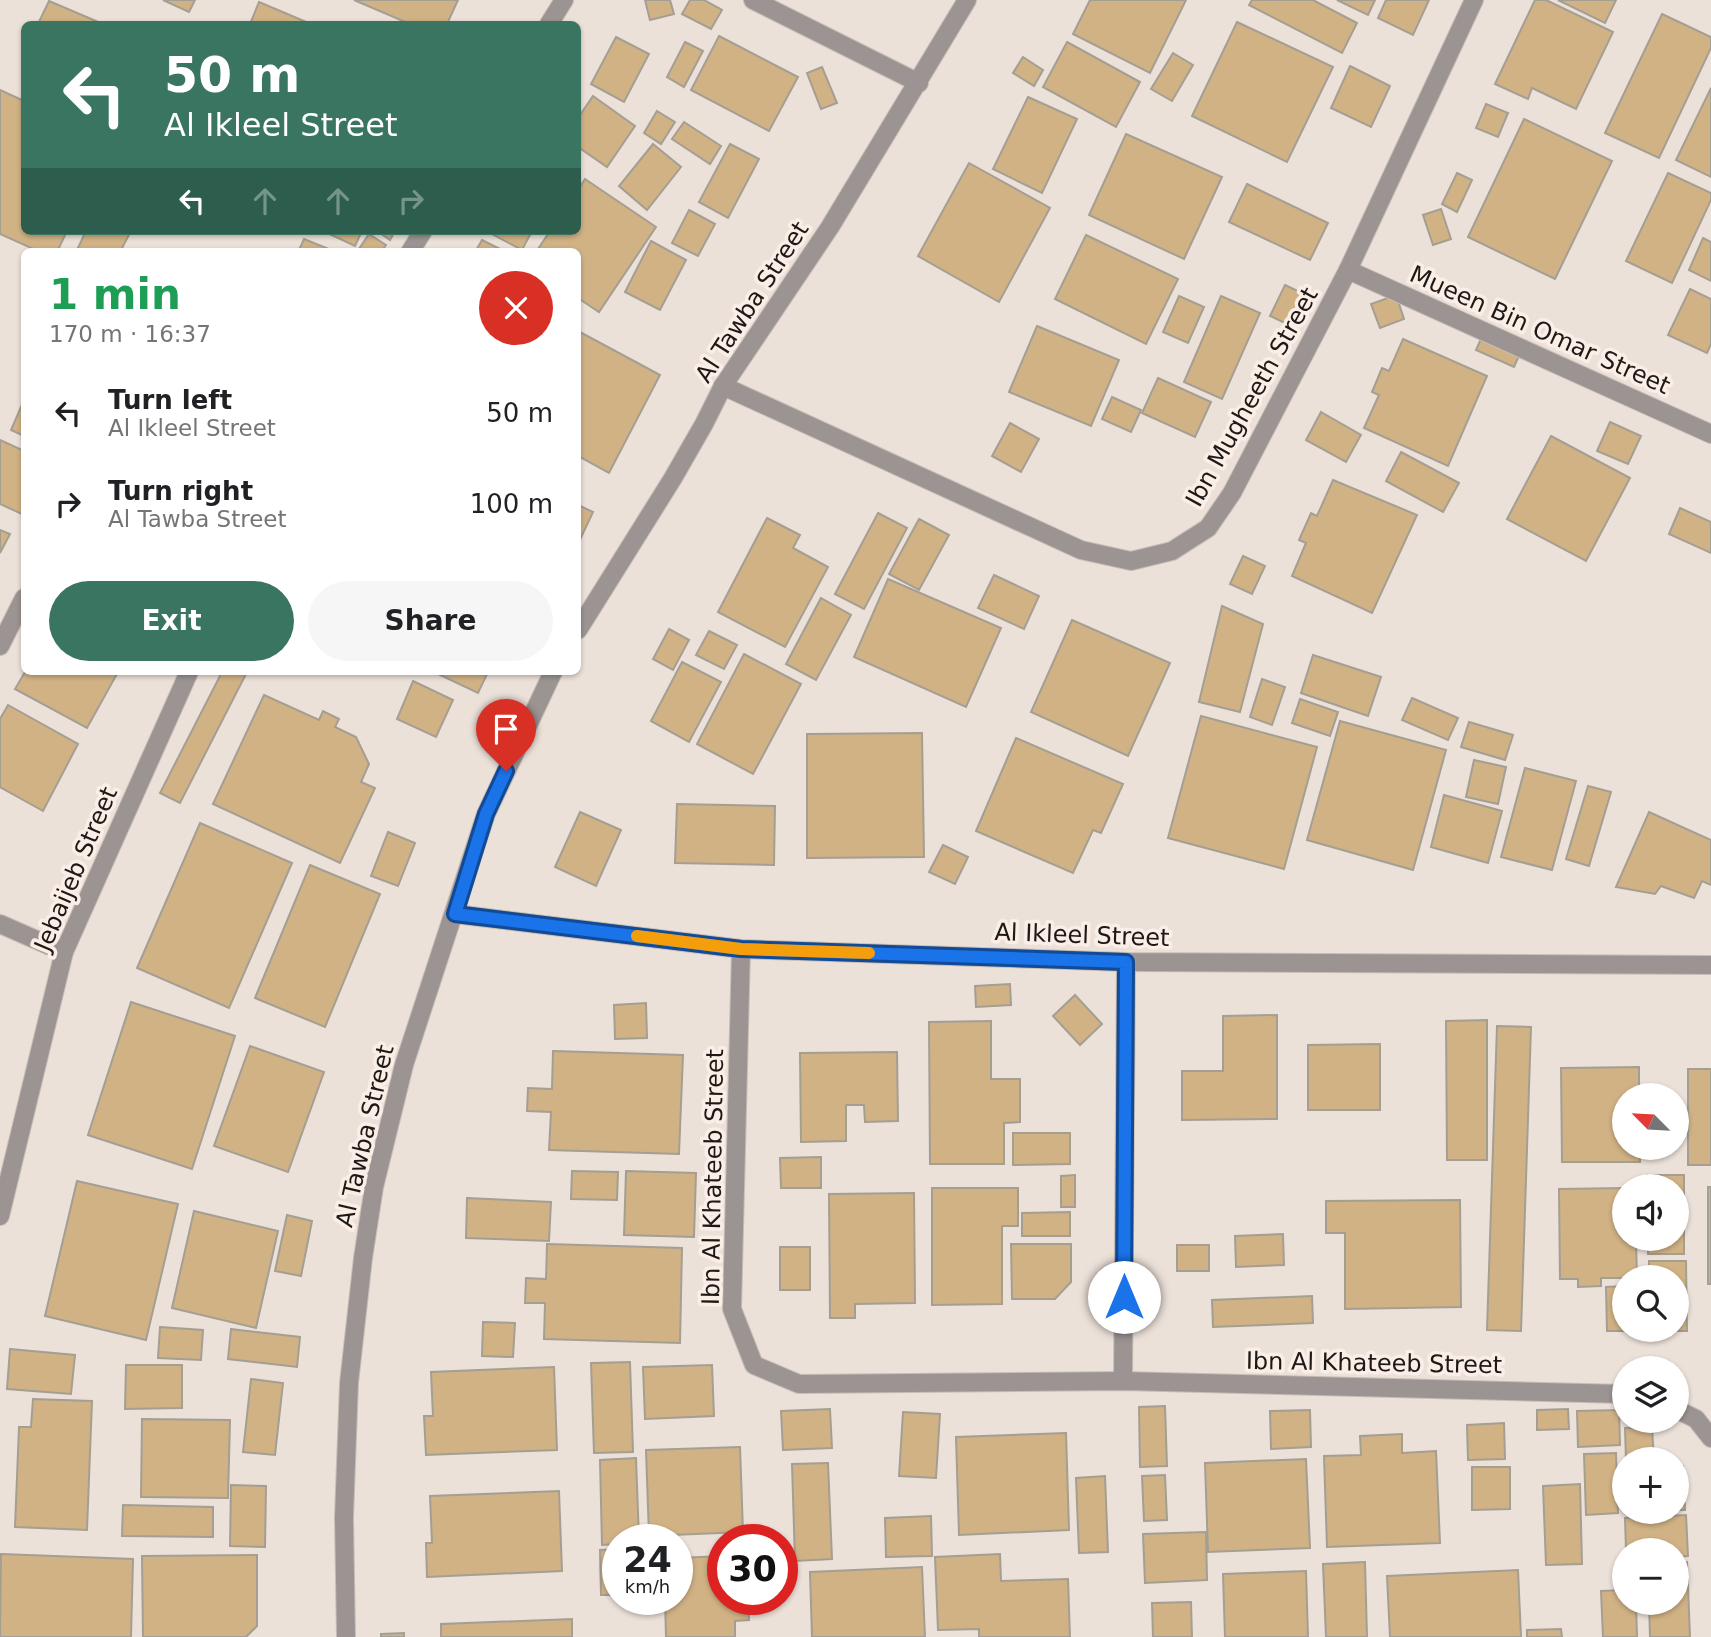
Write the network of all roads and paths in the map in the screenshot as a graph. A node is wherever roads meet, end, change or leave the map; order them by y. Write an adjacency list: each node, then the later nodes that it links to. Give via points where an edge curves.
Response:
1 (564, 0): 5 (street)
2 (753, 0): 6 (street)
3 (967, 0): 6 (street, Al Tawba Street)
4 (1474, 0): 7 (street, Ibn Mugheeth Street)
5 (551, 21)
6 (919, 83): 8 (street, Al Tawba Street)
7 (1348, 270): 8 (street, Ibn Mugheeth Street, via 1232,493 1208,528 1172,551 1131,561 1081,550); 9 (street, Mueen Bin Omar Street)
8 (723, 386): 11 (street, Al Tawba Street, via 705,424)
9 (1711, 434)
10 (21, 604): 12 (street)
11 (581, 626)
12 (0, 646)
13 (187, 675): 18 (street, Jebaijeb Street)
14 (552, 675): 15 (street, Al Tawba Street, via 486,814)
15 (455, 914): 17 (street, Al Ikleel Street); 26 (street, Al Tawba Street, via 404,1065 373,1187 364,1246 349,1383)
16 (0, 924): 18 (street)
17 (741, 949): 19 (street, Al Ikleel Street); 22 (street, Ibn Al Khateeb Street, via 732,1308 754,1365 799,1384)
18 (64, 952): 21 (street, Jebaijeb Street)
19 (1126, 962): 20 (street, Al Ikleel Street); 22 (street)
20 (1711, 965)
21 (0, 1216)
22 (1123, 1381): 23 (street, Ibn Al Khateeb Street)
23 (1612, 1394)
24 (1689, 1416): 25 (street)
25 (1711, 1438)
26 (346, 1637)

